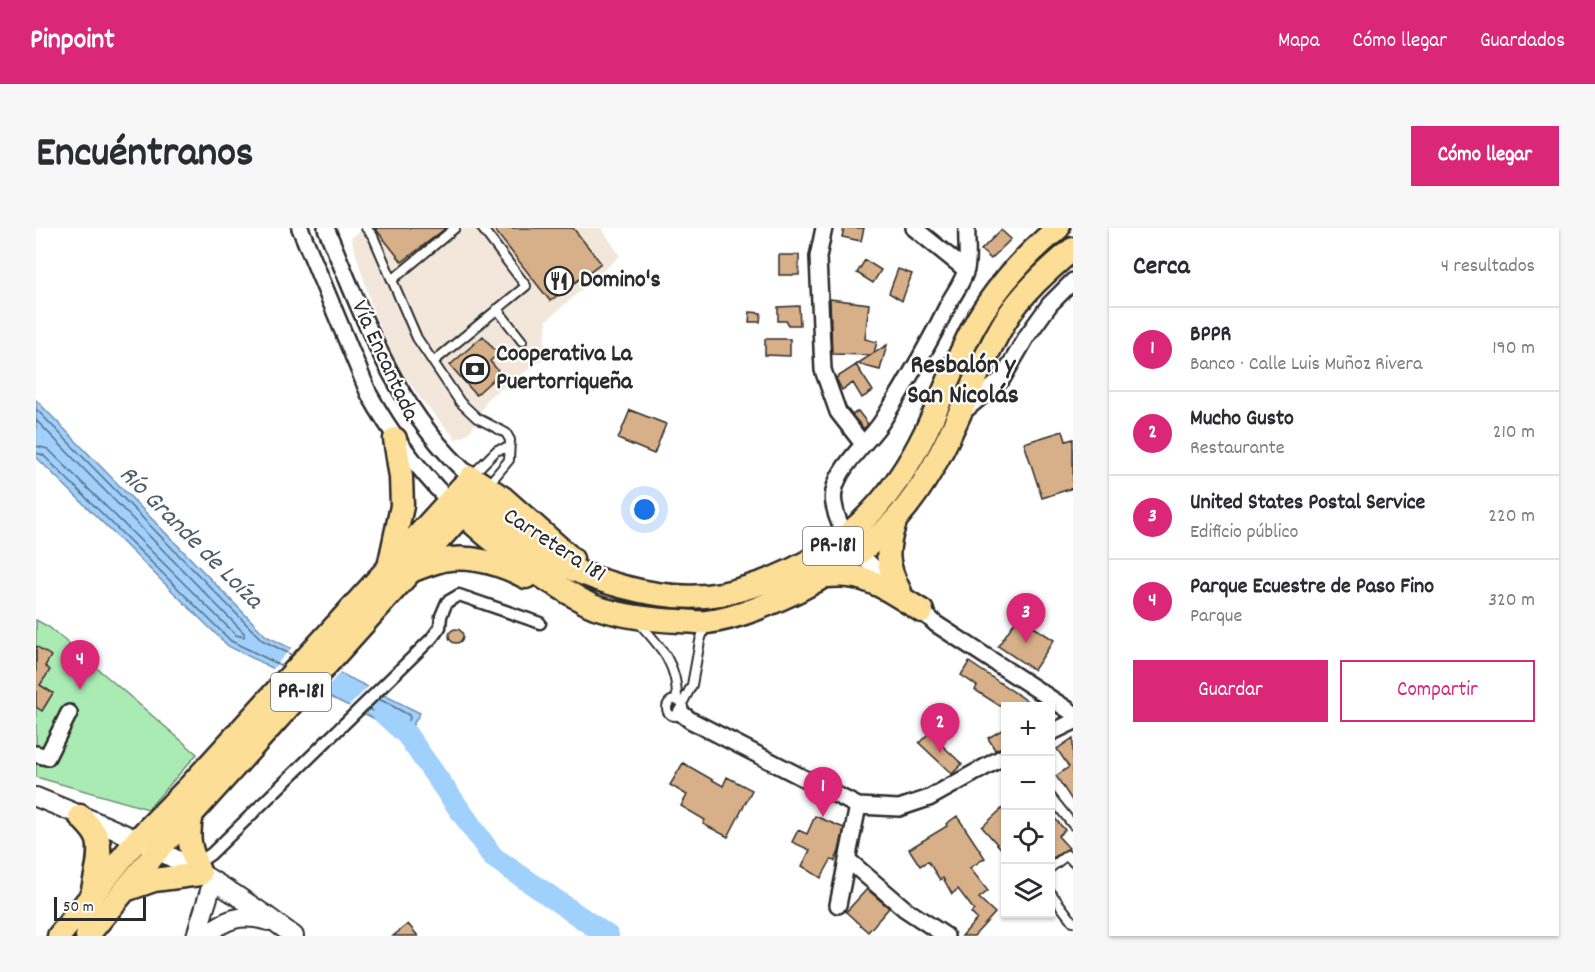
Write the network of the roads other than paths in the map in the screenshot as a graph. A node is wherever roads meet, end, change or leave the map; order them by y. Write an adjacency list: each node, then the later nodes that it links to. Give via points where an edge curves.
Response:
1 (300, 228): 20 (street, Vía Encantada, via 369,394)
2 (326, 228): 23 (street, Vía Encantada, via 391,374 431,435 453,459)
3 (366, 228): 14 (lane)
4 (455, 228): 14 (lane)
5 (482, 228): 16 (lane, via 526,286)
6 (824, 228): 21 (street, via 818,257 823,370 838,412)
7 (914, 228): 13 (street)
8 (967, 228): 13 (street)
9 (1044, 228): 12 (main road, via 1029,242)
10 (1058, 228): 12 (main road, Carretera 181 / PR-181)
11 (1073, 249): 19 (main road, Carretera 181 / PR-181, via 1040,278 1006,320)
12 (1024, 259): 25 (main road, Carretera 181 / PR-181, via 974,327 909,463 886,496)
13 (966, 270): 21 (street, via 882,423)
14 (392, 280): 18 (lane, via 417,338)
15 (1073, 281): 19 (street, via 1050,304 1002,379)
16 (497, 309): 17 (lane); 18 (lane)
17 (522, 341)
18 (433, 362): 22 (lane, via 469,411 506,433)
19 (960, 414): 24 (main road, Carretera 181 / PR-181, via 924,482)
20 (395, 439): 23 (street, Vía Encantada, via 422,472); 27 (main road, via 402,506)
21 (863, 444): 25 (street, via 834,488 834,503)
22 (509, 447): 23 (lane, via 497,450); 23 (lane, via 509,460)
23 (468, 494): 25 (main road, Carretera 181 / PR-181, via 503,498 599,580 653,593 720,594 765,583 825,552); 27 (main road, PR-181); 30 (main road, Carretera 181 / PR-181, via 518,561)
24 (897, 518): 26 (main road, Carretera 181 / PR-181); 29 (main road, via 887,552 890,572)
25 (846, 536): 26 (street)
26 (859, 554): 28 (main road, Carretera 181 / PR-181); 29 (street)
27 (394, 573): 30 (main road, via 443,560 484,561 560,596); 43 (main road, PR-181)
28 (825, 576): 31 (main road, via 869,581); 33 (main road, Carretera 181 / PR-181, via 780,599)
29 (900, 592): 31 (street)
30 (593, 606): 32 (main road, Carretera 181 / PR-181)
31 (922, 612): 37 (street)
32 (633, 617): 33 (main road, Carretera 181 / PR-181); 35 (lane, via 665,654 675,674)
33 (707, 622): 35 (lane, via 693,685)
34 (540, 623): 53 (street, via 459,595 447,602 440,627 211,854)
35 (680, 705): 45 (street, via 690,720)
36 (69, 713): 40 (street, via 47,758)
37 (1073, 713)
38 (1073, 722): 39 (street)
39 (1055, 731)
40 (36, 754)
41 (1001, 758): 45 (street, via 929,798 899,808)
42 (36, 797): 46 (street)
43 (196, 800): 48 (main road, PR-181); 49 (main road, PR-181); 53 (main road, via 188,831 190,849)
44 (1055, 802): 47 (lane)
45 (858, 806): 50 (street)
46 (80, 816): 48 (street); 55 (main road, via 98,841)
47 (1073, 825)
48 (136, 841): 49 (street); 55 (main road, PR-181)
49 (158, 850): 53 (street); 54 (main road, PR-181)
50 (848, 860): 57 (street); 65 (street, via 905,909)
51 (1073, 862): 52 (lane, via 1067,855)
52 (1055, 864)
53 (203, 873): 54 (main road, via 154,880); 59 (street); 62 (street)
54 (124, 890): 61 (main road, PR-181)
55 (92, 895): 60 (main road, PR-181)
56 (1055, 899): 58 (lane)
57 (838, 906)
58 (1073, 922)
59 (279, 924): 63 (street, via 237,917); 64 (street)
60 (59, 936)
61 (87, 936)
62 (196, 936)
63 (204, 936)
64 (294, 936)
65 (946, 936)

